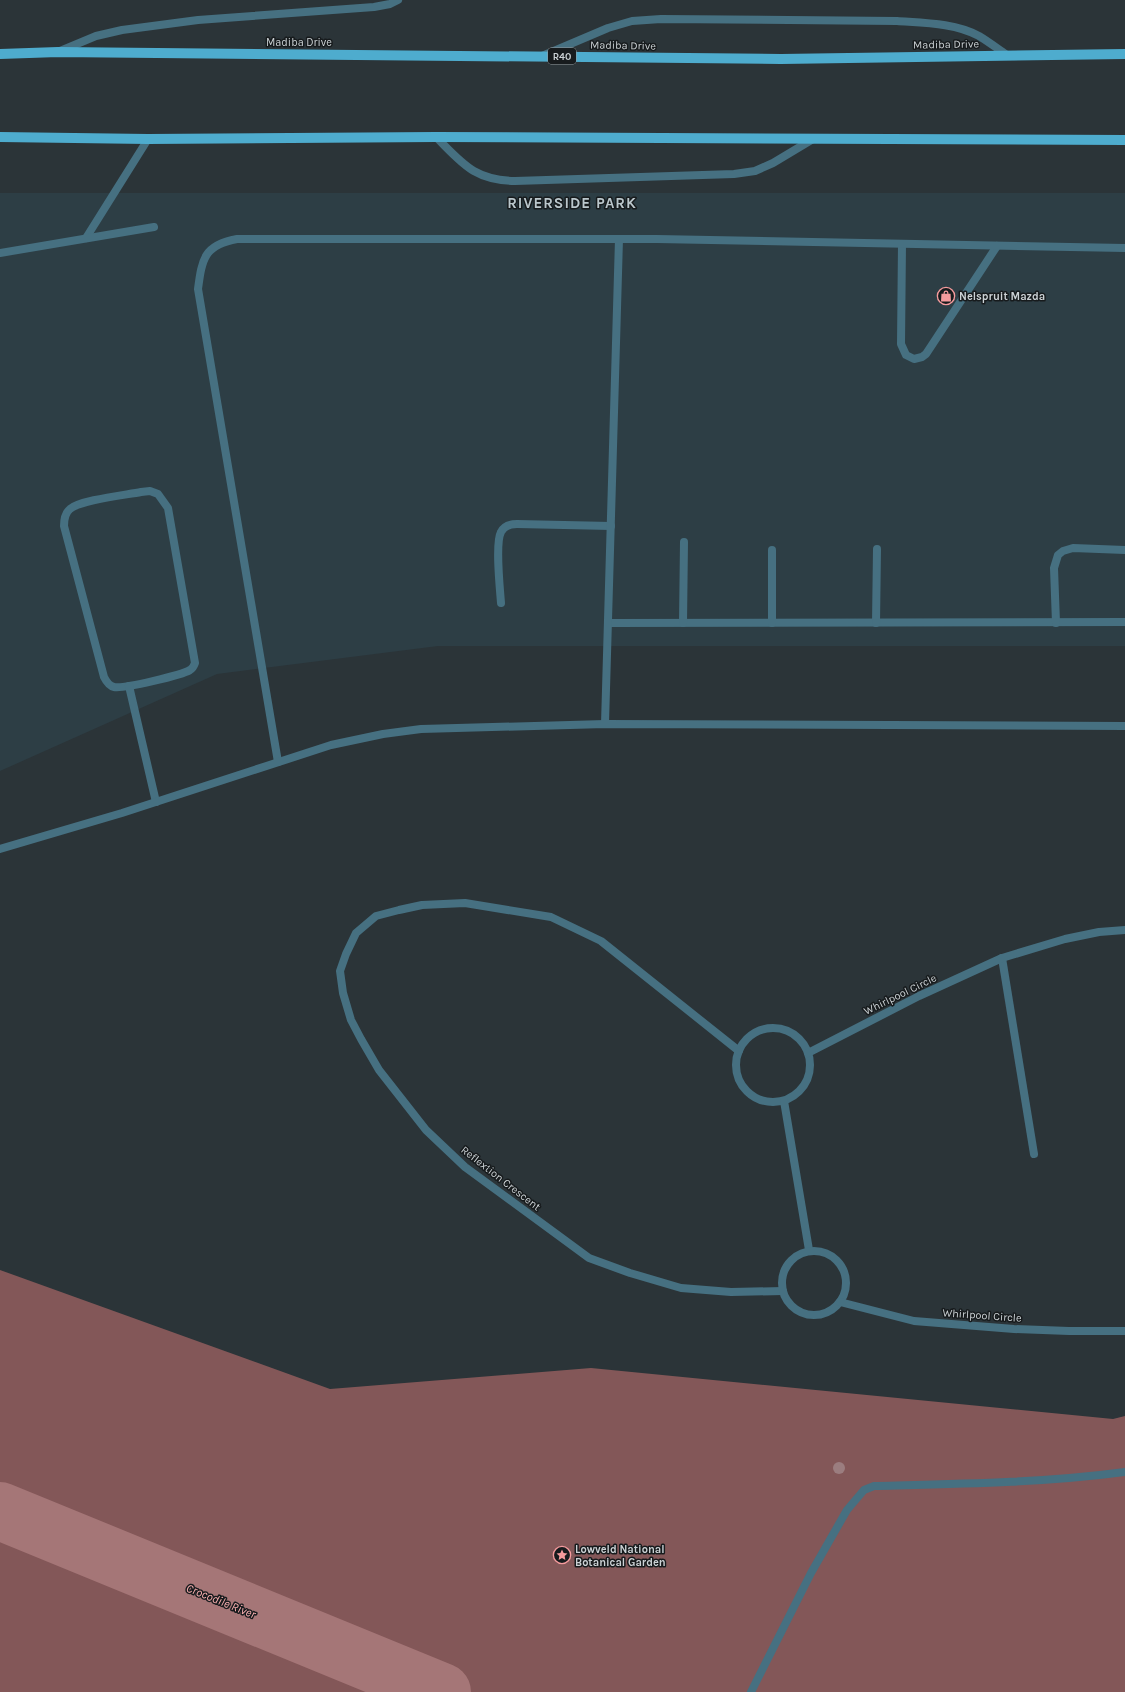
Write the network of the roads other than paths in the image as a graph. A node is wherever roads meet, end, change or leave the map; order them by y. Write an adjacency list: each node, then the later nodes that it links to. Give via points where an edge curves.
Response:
1 (398, 0): 2 (street, via 374,7 198,20 122,30 96,36)
2 (58, 52): 3 (main road, Madiba Drive / R40); 5 (main road, Madiba Drive / R40)
3 (0, 54)
4 (1125, 54): 6 (main road, Madiba Drive / R40)
5 (541, 56): 6 (main road, Madiba Drive / R40); 6 (street, via 608,28 632,21 661,19 897,21 933,24 978,36)
6 (1007, 56)
7 (0, 137): 9 (main road)
8 (436, 137): 9 (main road); 10 (main road); 10 (street, via 476,173 487,178 515,181 734,174 755,171)
9 (148, 139): 13 (street)
10 (813, 139): 11 (main road)
11 (1125, 140)
12 (154, 227): 13 (street)
13 (86, 238): 18 (street)
14 (619, 239): 15 (street); 19 (street); 34 (street, via 237,239 222,242 212,248 205,258 200,271 198,289)
15 (902, 244): 16 (street); 16 (street, via 901,344 906,355 914,359 926,354)
16 (997, 246): 17 (street)
17 (1125, 248)
18 (0, 253)
19 (611, 526): 24 (street, via 517,524 505,527 501,532 499,544); 26 (street)
20 (684, 542): 27 (street)
21 (877, 549): 29 (street)
22 (772, 550): 28 (street)
23 (1125, 550): 30 (street, via 1073,548 1058,555 1054,568)
24 (501, 603)
25 (1125, 622): 30 (street)
26 (608, 623): 27 (street); 32 (street)
27 (683, 623): 28 (street)
28 (772, 623): 29 (street)
29 (876, 623): 30 (street)
30 (1056, 623)
31 (129, 686): 31 (street, via 183,673 192,668 195,662 168,508 158,494 150,491 77,504 66,513 64,520 104,677 113,687); 35 (street)
32 (605, 724): 33 (street); 34 (street, via 421,729 383,734)
33 (1125, 726)
34 (278, 762): 35 (street)
35 (156, 802): 36 (street)
36 (0, 850)
37 (1125, 930): 38 (street, Whirlpool Circle, via 1065,939)
38 (1002, 958): 40 (street, Whirlpool Circle, via 919,996); 42 (street)
39 (739, 1051): 40 (street, via 746,1040 756,1033 768,1029 781,1029 802,1042); 41 (street, via 738,1075 743,1086 761,1100); 44 (street, Reflextion Crescent, via 601,941 551,918 465,903 422,905 399,910 376,916 356,933 340,972 351,1020 361,1039 379,1070 426,1130 465,1167 589,1258 682,1288 731,1292)
40 (808, 1053): 41 (street, via 810,1065 803,1087 795,1096)
41 (784, 1100): 43 (street)
42 (1034, 1154)
43 (809, 1250): 44 (street, via 790,1260 781,1280); 45 (street, via 830,1255 844,1272 846,1282)
44 (783, 1291): 45 (street, via 794,1308 813,1315 828,1312)
45 (840, 1302): 46 (street, Whirlpool Circle, via 914,1321 1069,1332)
46 (1125, 1331)
47 (1125, 1472): 48 (street, via 976,1484 874,1486 864,1490 847,1510 811,1573)
48 (751, 1692)

